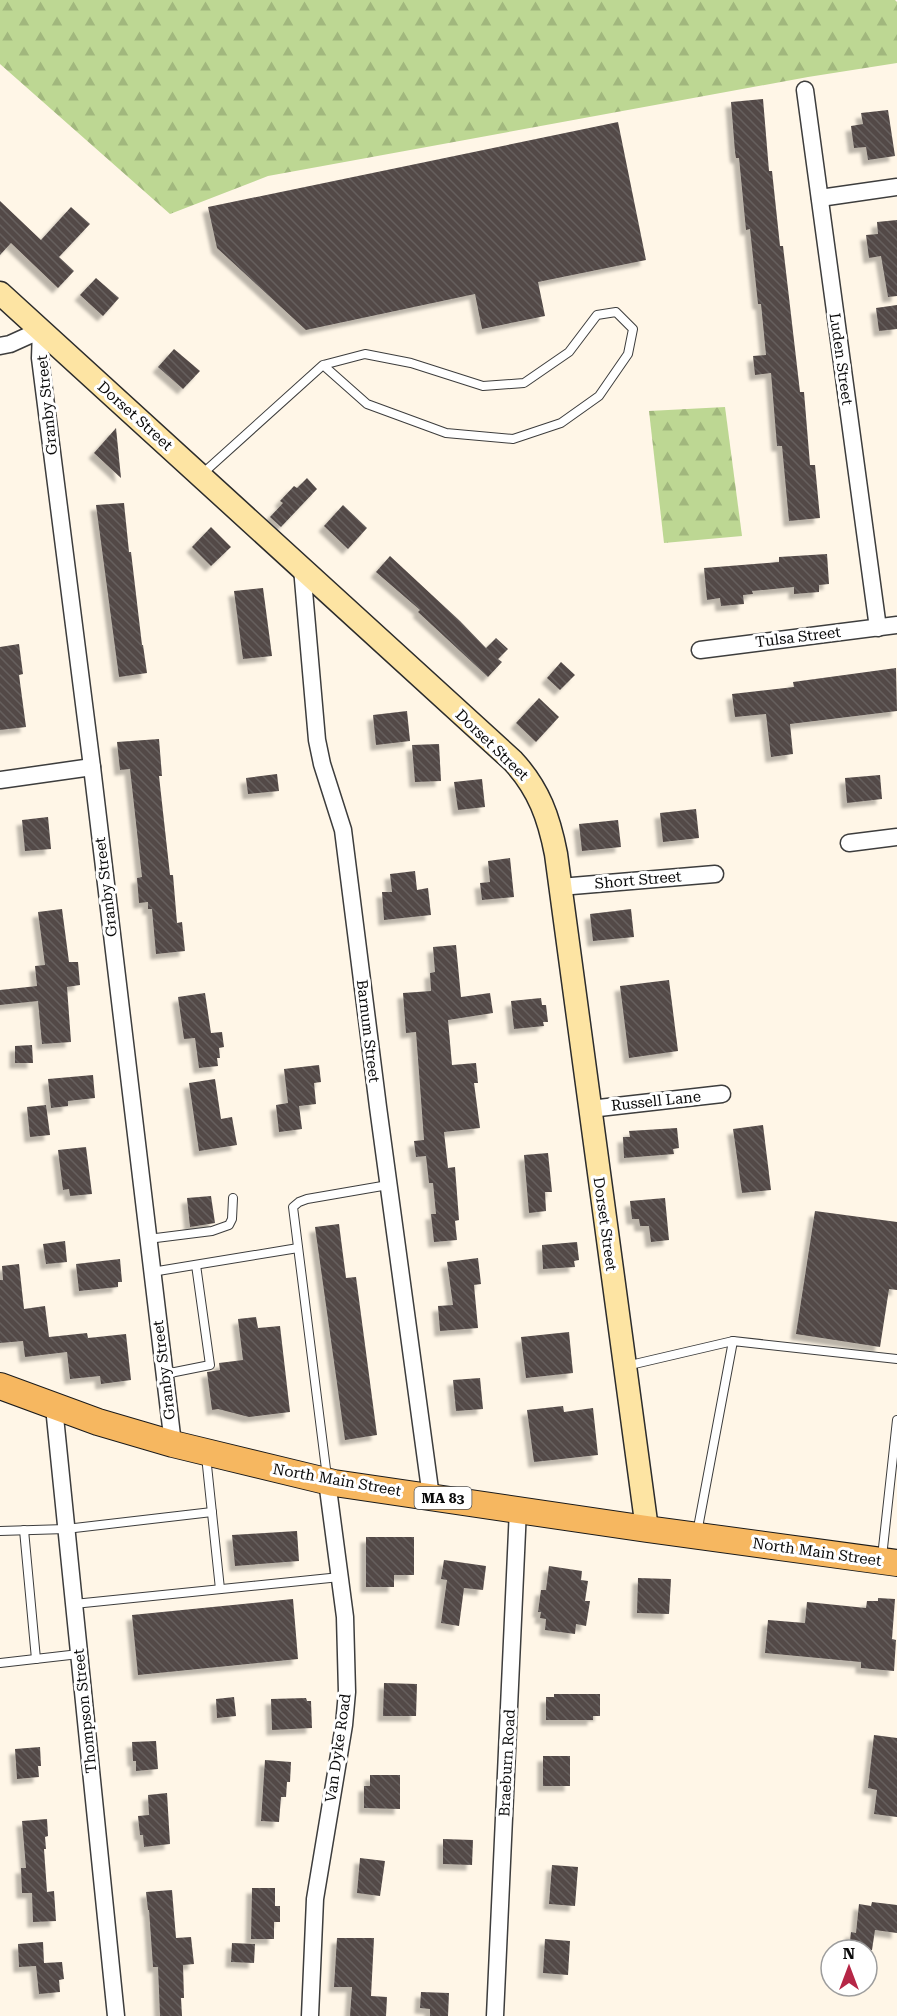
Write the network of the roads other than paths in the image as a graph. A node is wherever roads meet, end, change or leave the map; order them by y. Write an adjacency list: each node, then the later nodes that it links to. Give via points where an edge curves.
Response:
1 (805, 90): 3 (street, Luden Street)
2 (897, 187): 3 (street)
3 (819, 198): 11 (street, Luden Street)
4 (0, 293): 5 (street, Dorset Street)
5 (41, 330): 6 (street); 8 (street, Dorset Street); 13 (street, Granby Street, via 40,358)
6 (0, 346)
7 (323, 365): 7 (lane, via 367,404 446,433 513,439 561,423 599,396 628,354 633,329 616,312 597,315 569,352 524,383 483,386 411,363 365,354); 8 (lane)
8 (201, 476): 9 (street, Dorset Street)
9 (302, 568): 18 (street, Dorset Street, via 525,775 548,816); 21 (street, Barnum Street, via 317,740 343,830)
10 (897, 625): 11 (street, Tulsa Street)
11 (878, 628): 12 (street, Tulsa Street)
12 (700, 650)
13 (92, 767): 14 (street); 23 (street, Granby Street)
14 (0, 780)
15 (897, 837): 16 (street)
16 (849, 843)
17 (715, 874): 18 (street, Short Street)
18 (560, 887): 20 (street, Dorset Street)
19 (722, 1094): 20 (street, Russell Lane)
20 (590, 1108): 29 (street, Dorset Street)
21 (388, 1185): 24 (lane, via 299,1202 293,1207); 37 (street, Barnum Street)
22 (233, 1198): 23 (lane, via 229,1225 212,1231)
23 (148, 1239): 26 (street, Granby Street)
24 (298, 1248): 25 (lane); 36 (lane)
25 (196, 1264): 26 (lane); 30 (lane, via 210,1365)
26 (152, 1272): 30 (street, Granby Street)
27 (734, 1341): 28 (lane); 29 (lane); 44 (lane)
28 (897, 1359)
29 (624, 1367): 41 (street, Dorset Street)
30 (165, 1374): 34 (street, Granby Street)
31 (0, 1386): 32 (main road, North Main Street / MA 83)
32 (54, 1407): 34 (main road, North Main Street / MA 83); 40 (street, Thompson Street)
33 (897, 1420): 45 (lane)
34 (173, 1444): 35 (main road, North Main Street / MA 83)
35 (206, 1452): 36 (main road, North Main Street / MA 83); 39 (lane)
36 (327, 1481): 37 (main road, North Main Street / MA 83); 46 (street, Van Dyke Road)
37 (431, 1497): 38 (main road, North Main Street / MA 83)
38 (518, 1509): 41 (main road, North Main Street / MA 83); 54 (street, Braeburn Road)
39 (212, 1512): 40 (lane); 47 (lane)
40 (66, 1529): 42 (lane); 48 (street, Thompson Street)
41 (647, 1529): 44 (main road, North Main Street / MA 83)
42 (24, 1530): 43 (lane); 50 (lane)
43 (0, 1531)
44 (696, 1536): 45 (main road, North Main Street / MA 83)
45 (889, 1562)
46 (340, 1577): 47 (lane); 53 (street, Van Dyke Road, via 345,1617 346,1714 315,1899)
47 (220, 1589): 48 (lane)
48 (74, 1604): 49 (street, Thompson Street)
49 (79, 1654): 50 (lane); 52 (street, Thompson Street)
50 (36, 1659): 51 (lane)
51 (0, 1663)
52 (116, 2016)
53 (310, 2016)
54 (495, 2016)

